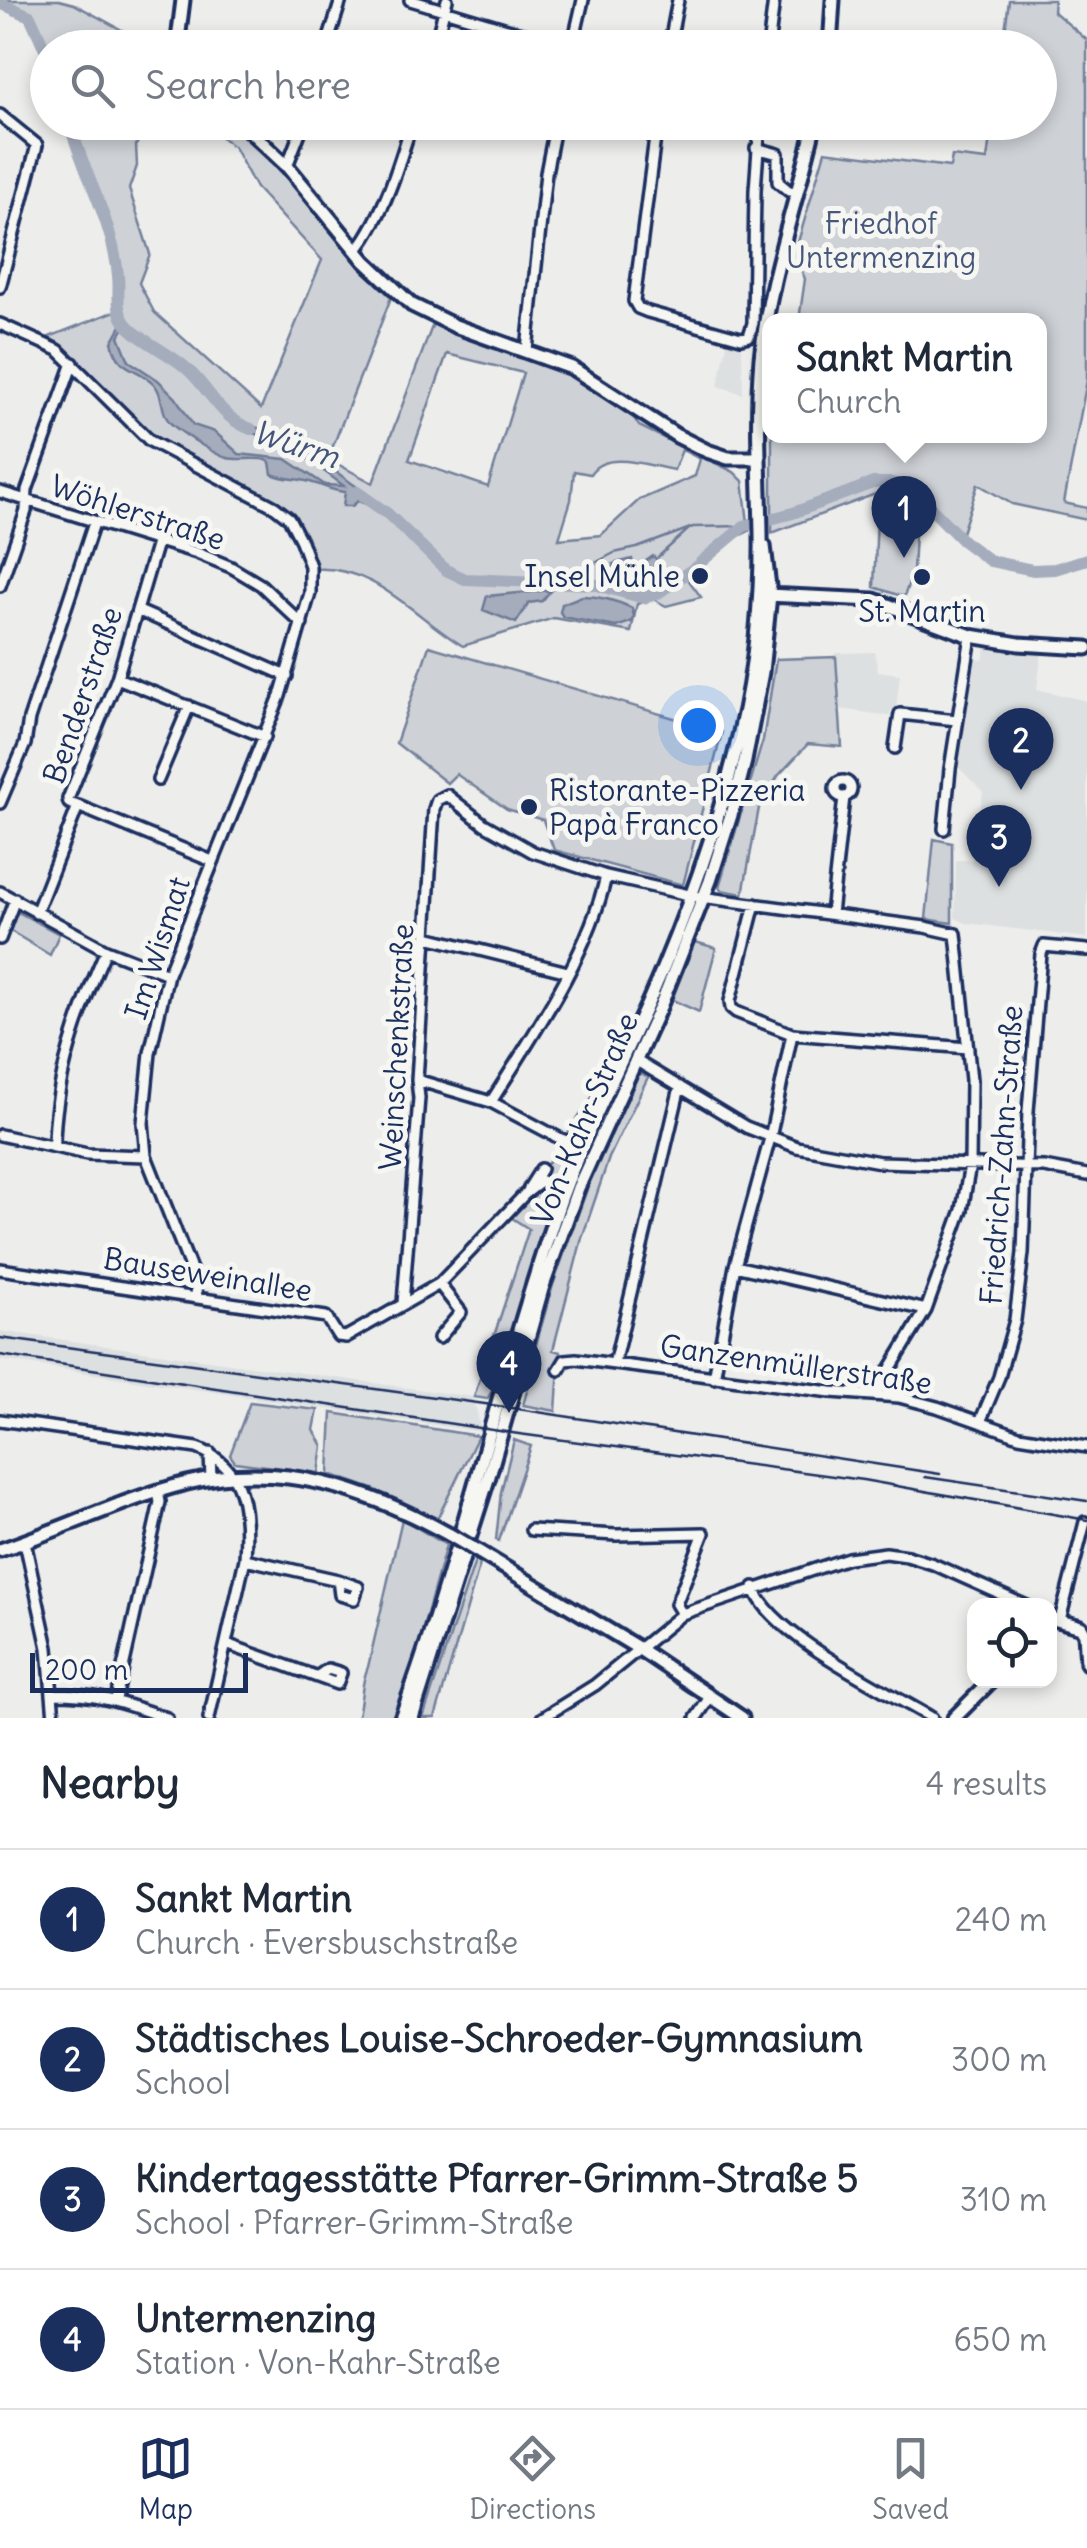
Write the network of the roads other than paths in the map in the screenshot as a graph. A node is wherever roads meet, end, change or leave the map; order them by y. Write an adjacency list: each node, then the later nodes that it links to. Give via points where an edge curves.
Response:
1 (184, 0): 9 (main road)
2 (340, 0): 10 (street)
3 (410, 0): 8 (street)
4 (583, 0): 13 (street)
5 (678, 0): 14 (street)
6 (774, 0): 15 (street)
7 (833, 0): 16 (main road)
8 (446, 4): 11 (street); 12 (street)
9 (179, 30)
10 (331, 30)
11 (439, 30)
12 (520, 30)
13 (576, 30)
14 (672, 30)
15 (770, 30)
16 (831, 30)
17 (0, 115): 18 (street)
18 (30, 139)
19 (31, 140): 31 (street, via 37,145)
20 (260, 140): 28 (main road)
21 (297, 140): 28 (street)
22 (405, 140): 30 (street)
23 (552, 140): 34 (street)
24 (655, 140): 27 (street, via 634,302 648,312 746,338 753,323)
25 (757, 140): 27 (street)
26 (811, 140): 29 (main road, Von-Kahr-Straße)
27 (756, 148): 29 (street, via 778,154 778,182)
28 (288, 166): 30 (main road)
29 (797, 192): 32 (main road, Von-Kahr-Straße)
30 (357, 250): 34 (main road, via 412,304)
31 (0, 287)
32 (768, 313)
33 (0, 324): 36 (street, Im Wismat, via 58,350)
34 (527, 350): 37 (main road, via 572,368 706,451)
35 (762, 352): 37 (main road, Von-Kahr-Straße)
36 (73, 364): 39 (street); 45 (street, Im Wismat, via 150,441 289,518 310,566)
37 (758, 458): 43 (main road, Von-Kahr-Straße)
38 (0, 492): 39 (street, Wöhlerstraße)
39 (26, 502): 40 (street, Wöhlerstraße); 42 (street)
40 (94, 523): 41 (street, Wöhlerstraße); 56 (street)
41 (158, 543): 44 (street, Benderstraße); 45 (street, Wöhlerstraße, via 230,567 261,585)
42 (0, 586)
43 (764, 594): 46 (main road, via 876,600); 62 (main road, Von-Kahr-Straße, via 742,726)
44 (139, 612): 48 (street); 49 (street, Benderstraße)
45 (302, 624): 48 (street, Im Wismat)
46 (971, 636): 47 (main road); 51 (street)
47 (1087, 648)
48 (288, 676): 52 (street, Im Wismat)
49 (117, 678): 50 (street); 57 (street, Benderstraße, via 68,798)
50 (189, 706): 52 (street); 54 (street)
51 (957, 720): 53 (street, via 900,714); 58 (street)
52 (264, 736): 59 (street, Im Wismat)
53 (896, 748)
54 (158, 780)
55 (844, 797): 66 (street)
56 (0, 803)
57 (78, 806): 59 (street); 65 (street, Benderstraße)
58 (944, 830)
59 (212, 861): 72 (street, Im Wismat)
60 (606, 876): 62 (street); 67 (street, Weinschenkstraße, via 533,852 442,795 434,809); 71 (street)
61 (0, 892): 63 (street)
62 (698, 896): 64 (street); 75 (main road, Von-Kahr-Straße, via 660,1008); 81 (main road, Von-Kahr-Straße)
63 (14, 899): 65 (street); 68 (street)
64 (754, 904): 66 (street); 73 (street, via 731,1008)
65 (36, 914): 69 (street)
66 (831, 914): 74 (street, via 952,931)
67 (428, 937): 71 (street); 76 (street, Weinschenkstraße)
68 (0, 938)
69 (106, 950): 72 (street); 82 (street, via 68,1056)
70 (1087, 950): 85 (street, Friedrich-Zahn-Straße, via 1044,946)
71 (568, 972): 78 (street)
72 (168, 974): 83 (street, Im Wismat, via 150,1053 142,1123)
73 (792, 1034): 74 (street); 80 (street)
74 (968, 1048): 84 (street)
75 (634, 1060): 77 (street); 132 (main road, Von-Kahr-Straße, via 542,1289)
76 (417, 1080): 78 (street); 94 (street, Weinschenkstraße)
77 (680, 1087): 80 (street); 97 (street, Ganzenmüllerstraße)
78 (491, 1102): 81 (street)
79 (0, 1135): 82 (street)
80 (770, 1138): 84 (street, via 880,1162); 90 (street)
81 (582, 1146): 131 (main road, Von-Kahr-Straße)
82 (54, 1148): 83 (street)
83 (146, 1156): 93 (street, Im Wismat)
84 (970, 1165): 85 (street); 95 (street, via 962,1210)
85 (1026, 1166): 87 (street); 102 (street, Friedrich-Zahn-Straße, via 1015,1320)
86 (541, 1168): 89 (street, Bauseweinallee)
87 (1087, 1175)
88 (542, 1181): 89 (street, Bauseweinallee)
89 (524, 1194): 92 (street, Bauseweinallee)
90 (735, 1266): 95 (street); 99 (street)
91 (0, 1269): 93 (street, Bauseweinallee)
92 (439, 1284): 94 (street, Bauseweinallee); 96 (street, via 461,1312)
93 (197, 1296): 94 (street, Bauseweinallee, via 326,1317 342,1337)
94 (403, 1304)
95 (926, 1310): 100 (street)
96 (439, 1338)
97 (614, 1364): 98 (street, Ganzenmüllerstraße, via 565,1360); 99 (street, Ganzenmüllerstraße)
98 (559, 1370)
99 (714, 1378): 100 (street, Ganzenmüllerstraße)
100 (875, 1394): 102 (street, Ganzenmüllerstraße)
101 (0, 1420): 104 (street)
102 (980, 1422): 103 (street, Ganzenmüllerstraße)
103 (1087, 1447)
104 (210, 1453): 105 (street); 106 (street)
105 (235, 1476): 106 (main road); 112 (street, via 247,1532); 121 (main road, bridge, via 322,1480 368,1494 450,1534)
106 (211, 1479): 107 (main road)
107 (158, 1492): 110 (main road); 127 (street)
108 (1085, 1522): 116 (street)
109 (530, 1530): 117 (street, via 704,1533 676,1604)
110 (25, 1542): 111 (main road); 125 (street)
111 (0, 1550)
112 (245, 1558): 113 (street); 120 (street)
113 (338, 1580)
114 (754, 1588): 115 (street, via 886,1553 933,1564); 117 (street); 136 (street, via 793,1634)
115 (1009, 1598)
116 (1057, 1603)
117 (682, 1614): 121 (street)
118 (1057, 1620): 119 (main road)
119 (1084, 1628): 122 (main road)
120 (226, 1644): 123 (street); 130 (street)
121 (638, 1648): 126 (main road); 133 (street, via 595,1686)
122 (1087, 1663)
123 (318, 1676)
124 (984, 1688): 137 (main road)
125 (53, 1694): 127 (street); 128 (street)
126 (710, 1697): 134 (street); 135 (main road)
127 (116, 1699): 129 (street)
128 (54, 1718)
129 (166, 1718)
130 (209, 1718)
131 (401, 1718)
132 (412, 1718)
133 (542, 1718)
134 (696, 1718)
135 (742, 1718)
136 (932, 1718)
137 (954, 1718)

